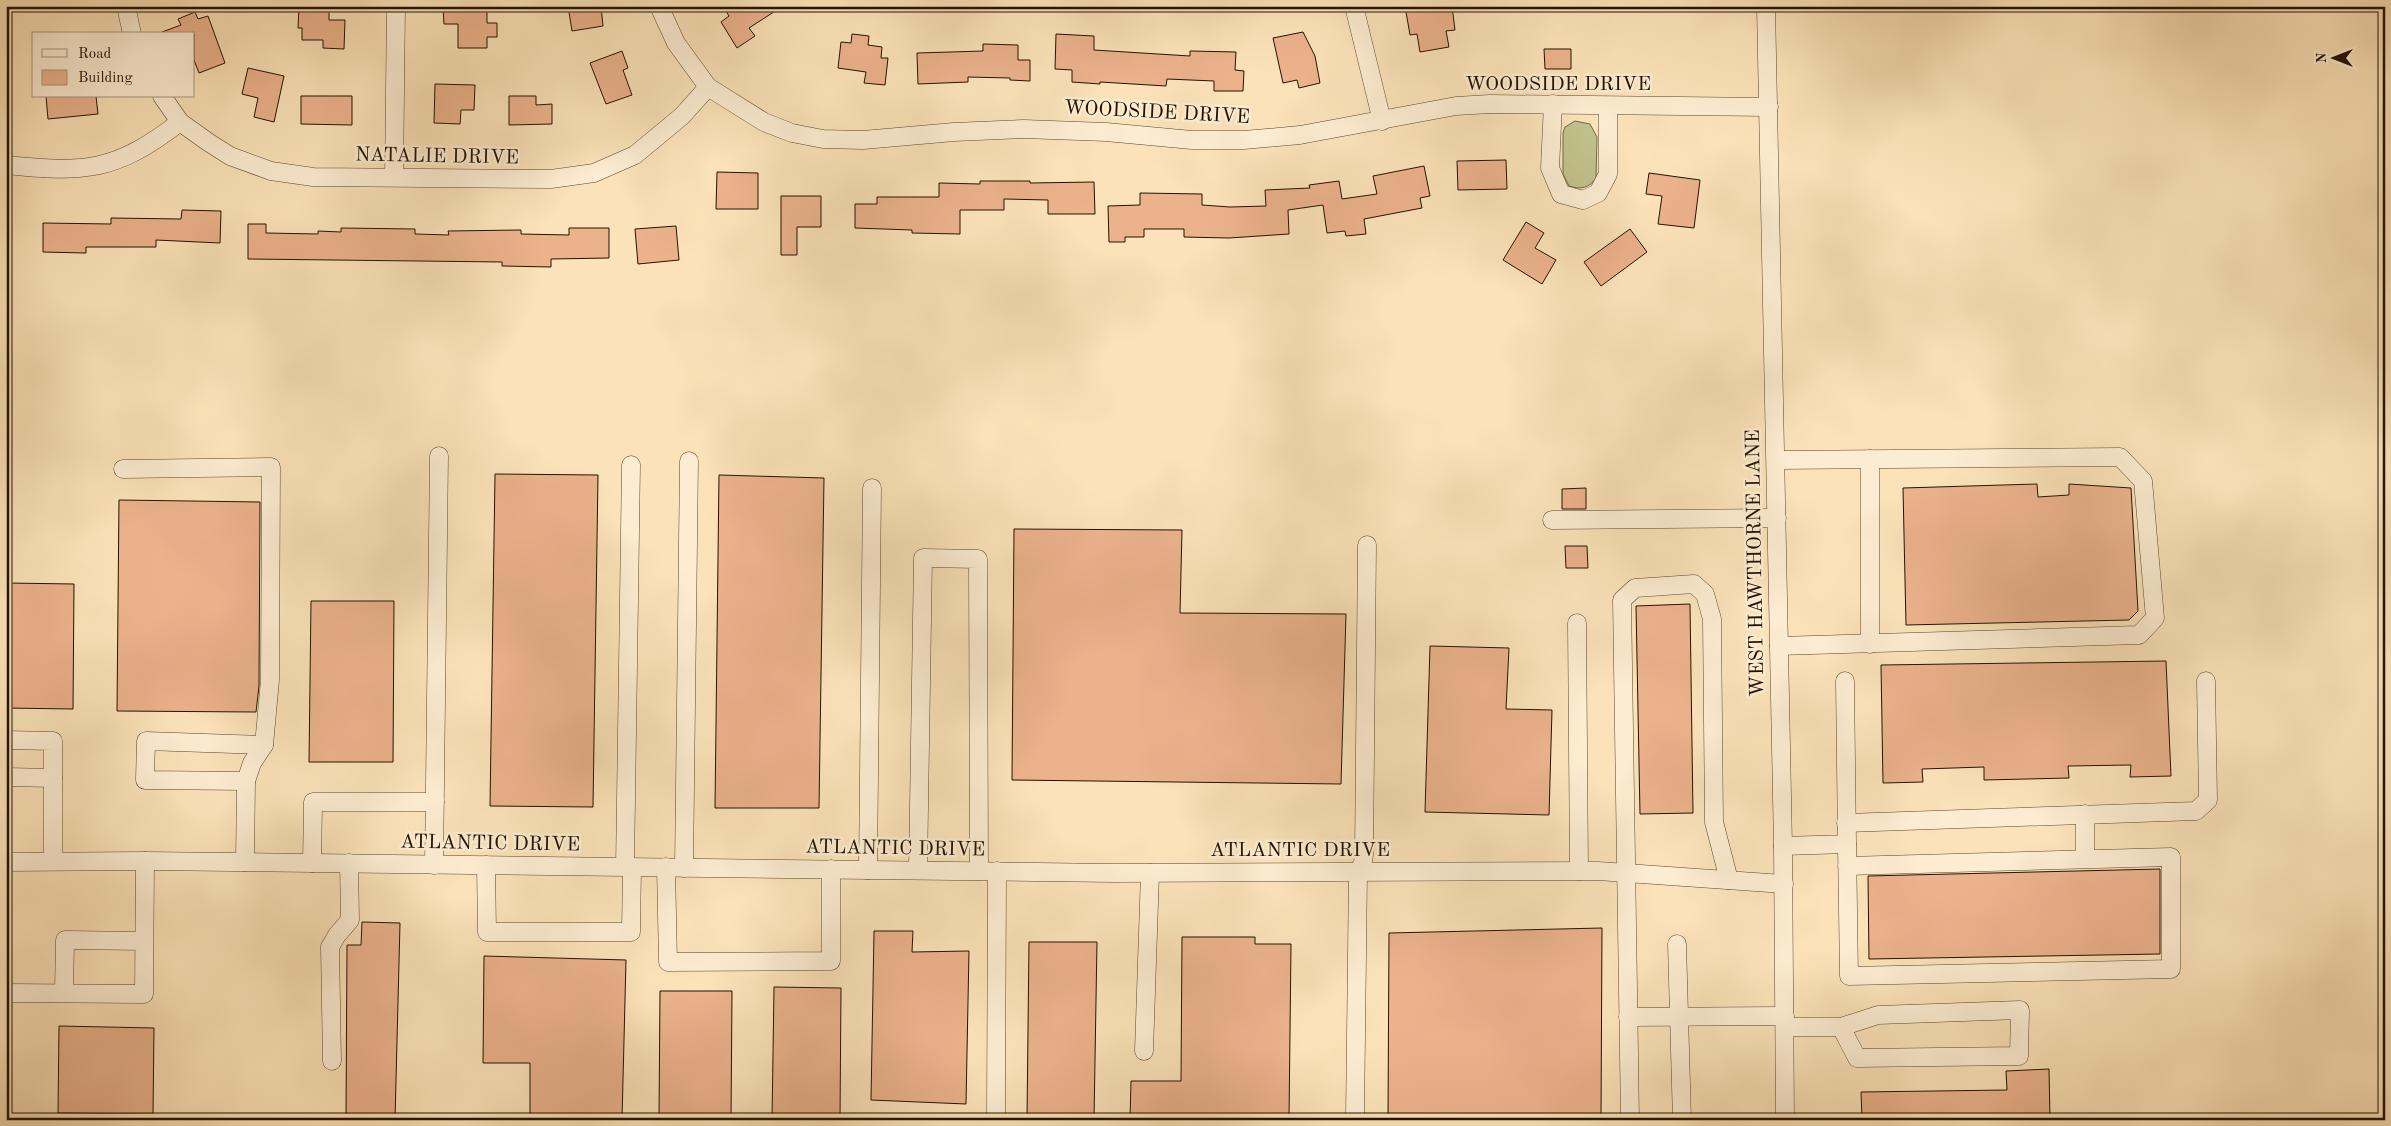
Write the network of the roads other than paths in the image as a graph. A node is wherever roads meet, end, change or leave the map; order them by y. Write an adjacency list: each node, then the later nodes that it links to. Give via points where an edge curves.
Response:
1 (126, 6): 6 (street)
2 (396, 6): 15 (street)
3 (659, 6): 7 (street, WOODSIDE DRIVE, via 676,42)
4 (1354, 6): 12 (street)
5 (1766, 6): 11 (street, WEST HAWTHORNE LANE)
6 (132, 32)
7 (708, 87): 12 (street, WOODSIDE DRIVE, via 764,122 792,132 838,141 1024,129 1192,140 1244,140 1300,135); 15 (street, NATALIE DRIVE, via 682,116 635,155 594,173 551,179)
8 (163, 98): 13 (street, NATALIE DRIVE)
9 (1553, 104): 10 (street, WOODSIDE DRIVE); 10 (street, via 1550,168 1561,194 1583,200 1598,193 1608,174); 12 (street, WOODSIDE DRIVE, via 1456,106)
10 (1608, 106): 11 (street, WOODSIDE DRIVE)
11 (1769, 107): 18 (street, WEST HAWTHORNE LANE)
12 (1382, 121)
13 (180, 122): 14 (street, via 152,143 108,164 58,170); 15 (street, NATALIE DRIVE, via 230,156 271,171 313,176)
14 (6, 165)
15 (394, 177)
16 (438, 456): 36 (street)
17 (1870, 459): 18 (street); 27 (street); 27 (street, via 2120,457 2143,481 2155,618 2139,636)
18 (1776, 460): 23 (street, WEST HAWTHORNE LANE)
19 (689, 461): 53 (street)
20 (631, 465): 51 (street)
21 (123, 468): 32 (street, via 271,467 270,680)
22 (872, 488): 55 (street)
23 (1777, 518): 24 (street); 28 (street, WEST HAWTHORNE LANE)
24 (1552, 520)
25 (1367, 546): 60 (street, via 1364,854)
26 (1577, 623): 59 (street)
27 (1870, 644): 28 (street)
28 (1779, 646): 40 (street, WEST HAWTHORNE LANE)
29 (1845, 681): 38 (street)
30 (2206, 681): 37 (street, via 2208,800 2196,810)
31 (6, 740): 34 (street, via 53,741)
32 (264, 745): 35 (street, via 252,763); 35 (street, via 146,741 145,780)
33 (6, 777): 34 (street)
34 (53, 778): 42 (street)
35 (246, 781): 45 (street)
36 (435, 802): 46 (street, via 313,802); 48 (street)
37 (2085, 814): 38 (street); 41 (street)
38 (1846, 823): 39 (street)
39 (1846, 844): 40 (street); 50 (street)
40 (1783, 846): 64 (street, WEST HAWTHORNE LANE)
41 (2085, 858): 50 (street); 50 (street, via 2171,857 2171,969 1849,976)
42 (54, 861): 43 (street, ATLANTIC DRIVE); 44 (street, ATLANTIC DRIVE)
43 (145, 861): 45 (street, ATLANTIC DRIVE); 65 (street)
44 (6, 862)
45 (245, 862): 46 (street, ATLANTIC DRIVE)
46 (312, 863): 47 (street, ATLANTIC DRIVE)
47 (349, 864): 48 (street, ATLANTIC DRIVE); 74 (street, via 350,920 330,947)
48 (434, 865): 49 (street, ATLANTIC DRIVE)
49 (486, 865): 51 (street, ATLANTIC DRIVE); 51 (street, via 487,932 631,932)
50 (1847, 866)
51 (629, 867): 52 (street, ATLANTIC DRIVE)
52 (666, 867): 53 (street, ATLANTIC DRIVE); 54 (street, via 668,962 831,961)
53 (684, 868): 54 (street, ATLANTIC DRIVE)
54 (831, 869): 55 (street, ATLANTIC DRIVE)
55 (868, 870): 56 (street, ATLANTIC DRIVE)
56 (918, 870): 57 (street, ATLANTIC DRIVE); 57 (street, via 923,558 978,559)
57 (979, 871): 58 (street, ATLANTIC DRIVE)
58 (997, 871): 61 (street, ATLANTIC DRIVE); 76 (street)
59 (1579, 871): 60 (street, ATLANTIC DRIVE); 62 (street, ATLANTIC DRIVE)
60 (1358, 872): 61 (street, ATLANTIC DRIVE); 75 (street)
61 (1150, 873): 73 (street)
62 (1624, 873): 63 (street, ATLANTIC DRIVE); 63 (street, via 1622,600 1635,588 1694,584 1705,594 1712,619 1714,822); 69 (street)
63 (1729, 880): 64 (street, ATLANTIC DRIVE)
64 (1784, 884): 71 (street, WEST HAWTHORNE LANE)
65 (144, 941): 68 (street, via 64,940); 68 (street, via 144,994)
66 (1677, 944): 70 (street)
67 (6, 993): 68 (street)
68 (64, 993)
69 (1628, 1016): 70 (street); 77 (street)
70 (1680, 1016): 71 (street); 78 (street)
71 (1785, 1021): 72 (street); 79 (street, WEST HAWTHORNE LANE)
72 (1841, 1027): 72 (street, via 1878,1014 2020,1010 2019,1056 1857,1058)
73 (1144, 1051)
74 (332, 1061)
75 (1355, 1118)
76 (996, 1120)
77 (1630, 1120)
78 (1682, 1120)
79 (1785, 1120)

